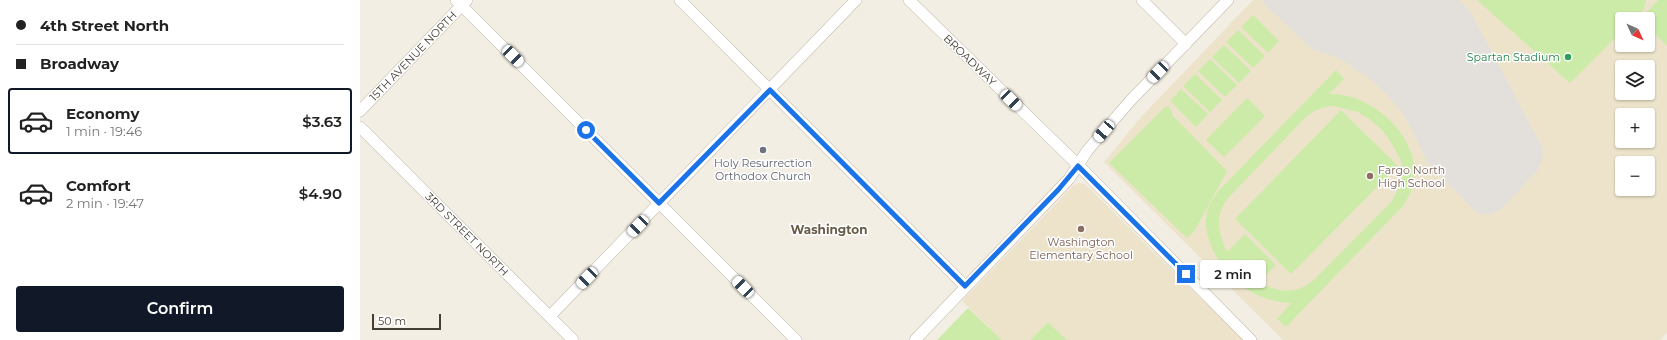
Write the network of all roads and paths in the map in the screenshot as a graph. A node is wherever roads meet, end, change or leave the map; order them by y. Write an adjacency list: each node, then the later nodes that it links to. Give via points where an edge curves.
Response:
1 (680, 0): 8 (street)
2 (856, 0): 8 (street)
3 (909, 0): 11 (street, BROADWAY)
4 (1142, 0): 7 (street)
5 (1228, 0): 7 (street)
6 (462, 2): 9 (street, 15TH AVENUE NORTH); 12 (street)
7 (1186, 44): 11 (street, via 1130,101 1087,151)
8 (770, 90): 12 (street); 13 (street)
9 (360, 111)
10 (360, 127): 14 (street, 3RD STREET NORTH)
11 (1078, 166): 13 (street); 18 (street, BROADWAY)
12 (659, 203): 14 (street); 16 (street)
13 (965, 286): 17 (street)
14 (550, 316): 15 (street, 3RD STREET NORTH)
15 (573, 340)
16 (796, 340)
17 (915, 340)
18 (1251, 340)

